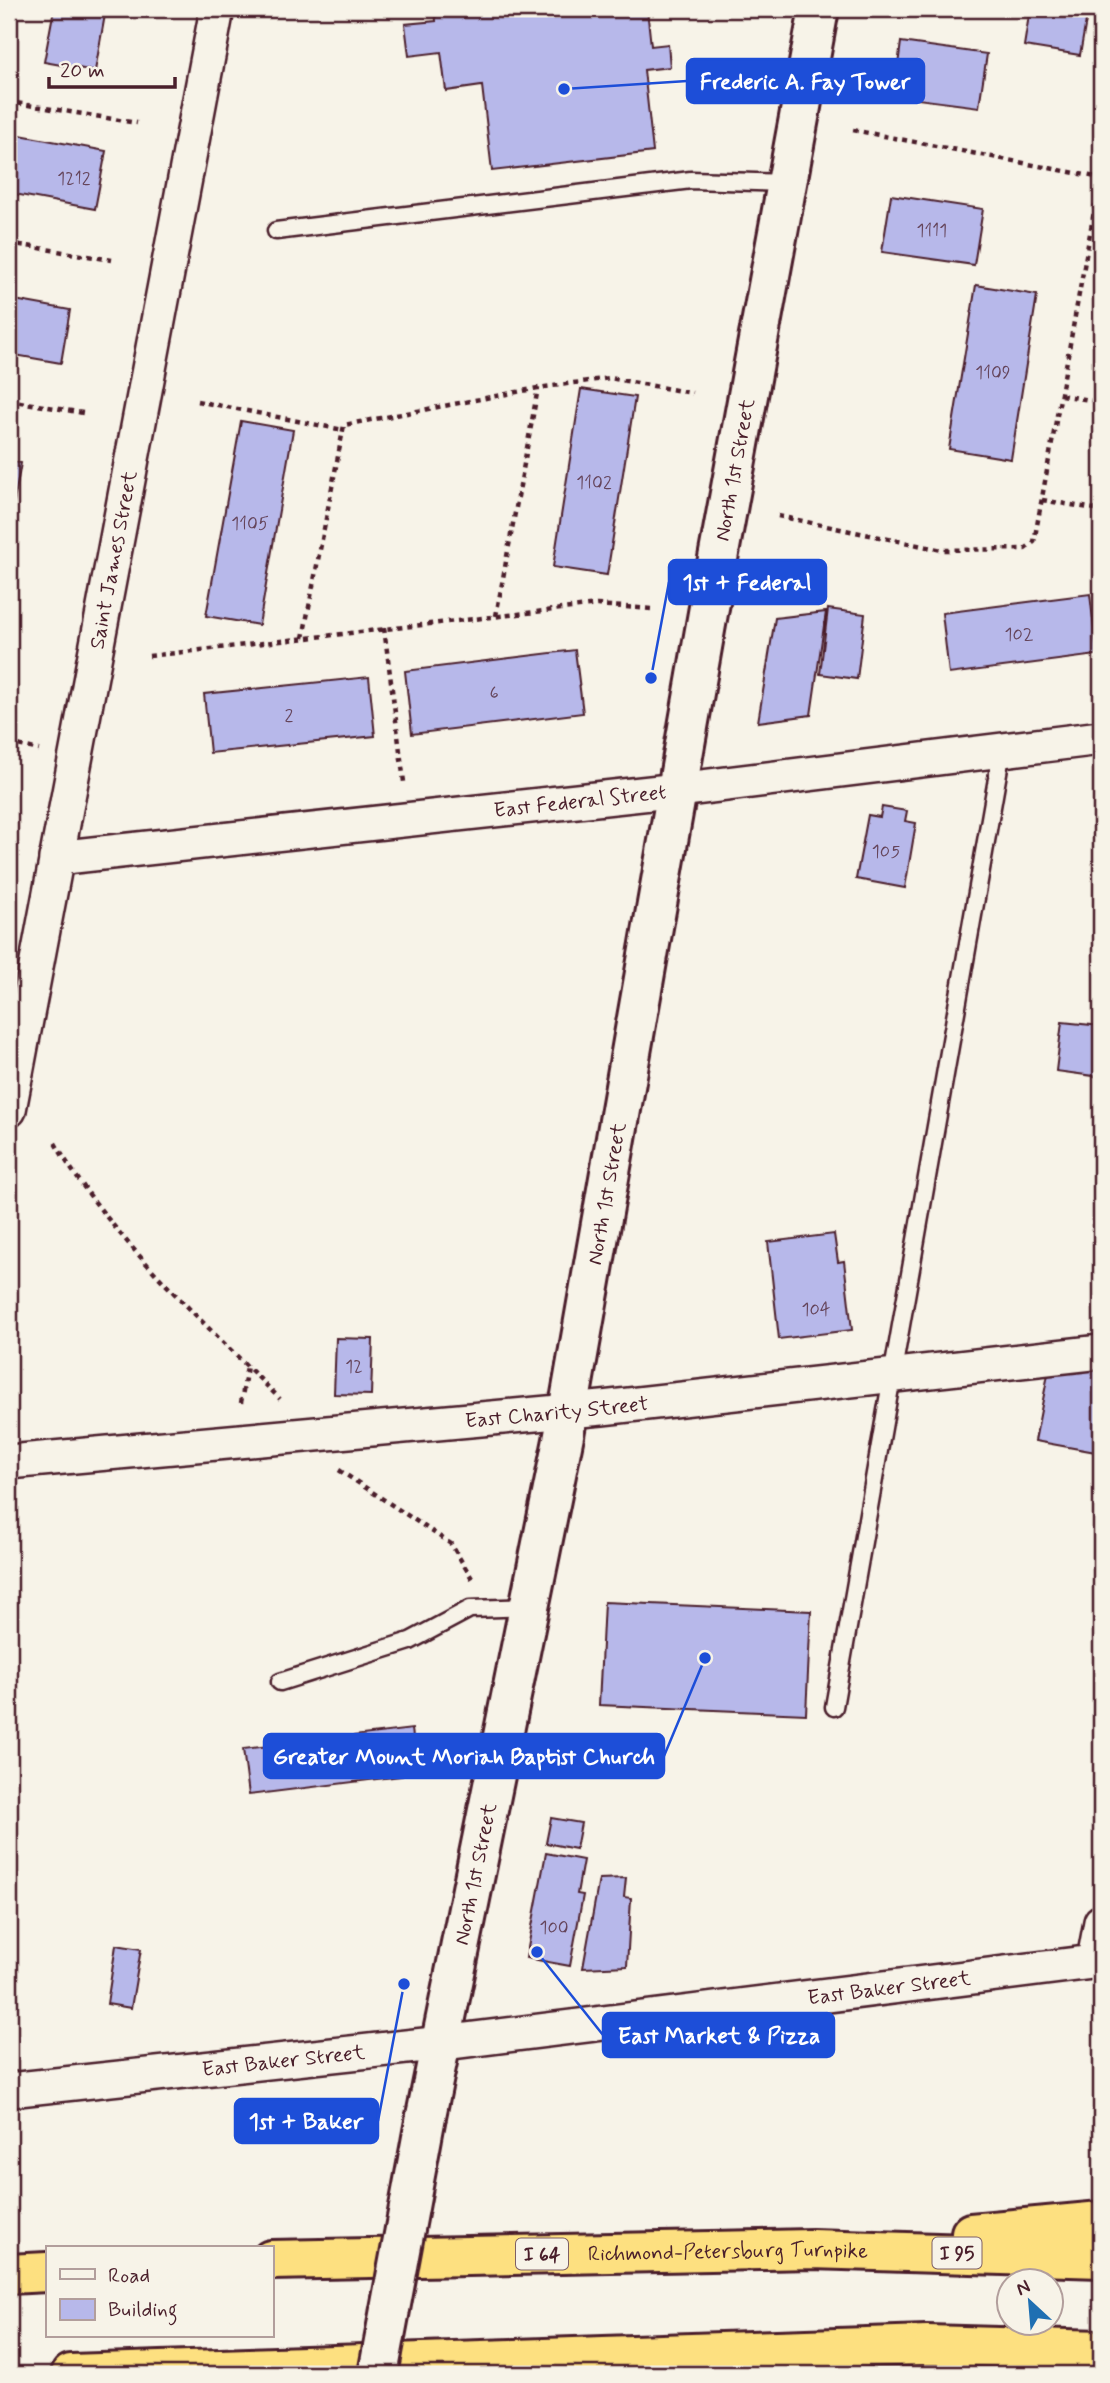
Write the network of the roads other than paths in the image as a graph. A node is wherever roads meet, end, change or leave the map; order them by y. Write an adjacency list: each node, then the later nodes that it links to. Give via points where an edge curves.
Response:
1 (216, 9): 8 (street, Saint James Street)
2 (820, 9): 3 (street, North 1st Street)
3 (787, 183): 4 (lane, via 691,180); 7 (street, North 1st Street)
4 (276, 231)
5 (1101, 738): 6 (street, East Federal Street)
6 (1002, 750): 7 (street, East Federal Street); 11 (lane)
7 (678, 790): 8 (street, East Federal Street); 12 (street, North 1st Street)
8 (57, 858): 9 (street, Saint James Street)
9 (9, 1110)
10 (1101, 1352): 11 (street, East Charity Street)
11 (891, 1378): 12 (street, East Charity Street); 16 (lane)
12 (568, 1411): 13 (street, East Charity Street); 14 (street, North 1st Street)
13 (9, 1462)
14 (530, 1607): 15 (lane, via 470,1609 410,1641); 19 (street, North 1st Street)
15 (280, 1682)
16 (834, 1706)
17 (1101, 1922): 18 (street)
18 (1098, 1961): 19 (street, East Baker Street)
19 (443, 2043): 20 (street, East Baker Street); 29 (street, North 1st Street, bridge)
20 (9, 2091)
21 (1101, 2221): 22 (highway, I 64)
22 (812, 2249): 23 (highway, Richmond-Petersburg Turnpike / I 95); 24 (highway, Richmond-Petersburg Turnpike / I 64)
23 (1101, 2258)
24 (273, 2260)
25 (46, 2272): 26 (highway)
26 (9, 2274)
27 (1101, 2350): 28 (highway, via 927,2345)
28 (71, 2374)
29 (378, 2374)

